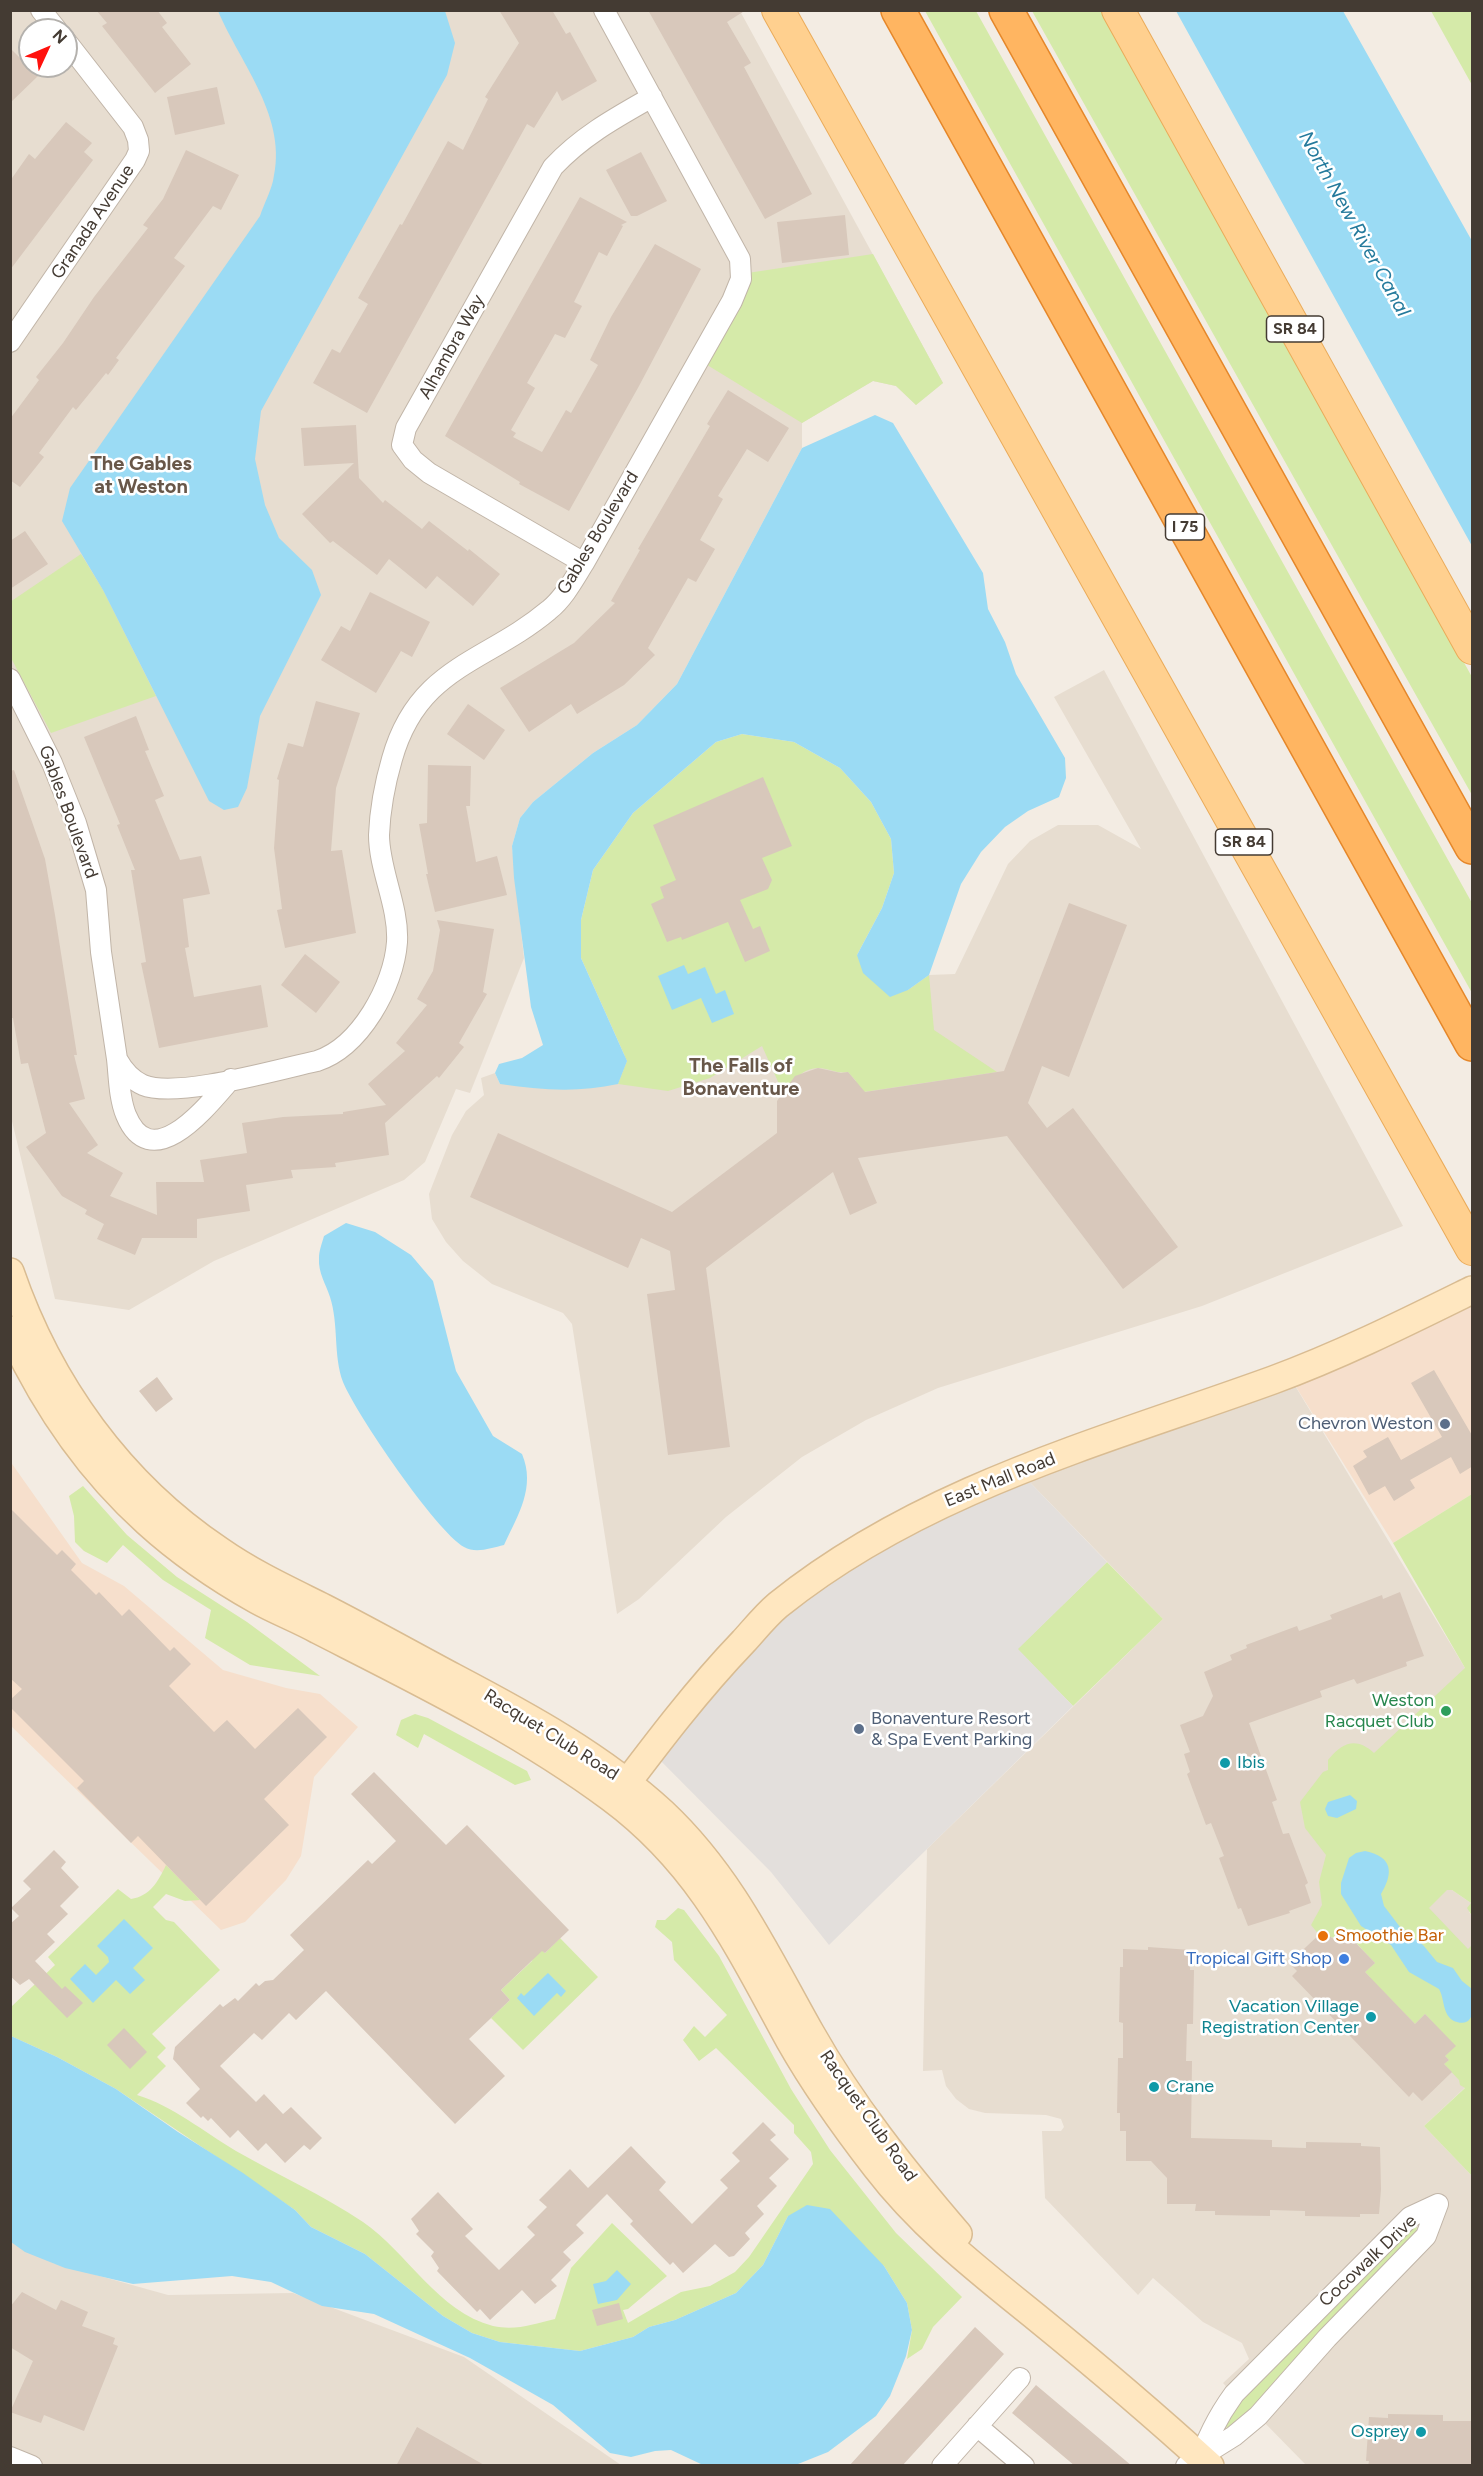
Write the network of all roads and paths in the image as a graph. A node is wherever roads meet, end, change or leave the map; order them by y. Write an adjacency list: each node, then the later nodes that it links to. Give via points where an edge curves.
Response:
1 (604, 10): 7 (street, Gables Boulevard)
2 (778, 10): 16 (main road, SR 84)
3 (898, 10): 13 (highway, I 75)
4 (1006, 10): 12 (highway)
5 (1118, 10): 10 (main road, SR 84)
6 (78, 56): 8 (street, Granada Avenue, via 133,127 139,150 116,191)
7 (652, 97): 9 (street, Gables Boulevard, via 740,259 741,279); 9 (street, Alhambra Way, via 594,130 553,167 406,428 402,445 429,473)
8 (10, 342)
9 (584, 563): 15 (street, Gables Boulevard, via 550,609 448,673 423,697 402,730 385,790 379,836 397,941 392,968 362,1028 329,1057)
10 (1473, 648)
11 (10, 679): 14 (street, Gables Boulevard, via 52,763 76,823 96,890)
12 (1473, 847)
13 (1473, 1044)
14 (117, 1059): 15 (street, Gables Boulevard, via 130,1077 159,1088 176,1089); 15 (street, Gables Boulevard, via 125,1114 138,1132 157,1140 185,1127)
15 (231, 1079)
16 (1473, 1249)
17 (10, 1272): 20 (street, Racquet Club Road, via 51,1369 115,1459 161,1506 218,1550 269,1582 565,1740)
18 (1473, 1290): 20 (street, East Mall Road, via 1276,1379 1018,1470 875,1539 776,1607 701,1685)
19 (10, 1330): 20 (street, Racquet Club Road, via 32,1379 99,1473 147,1522 205,1568 258,1601)
20 (620, 1791): 24 (street, Racquet Club Road, via 665,1815 735,1898 770,1954 810,2033 850,2095 958,2234 1040,2320)
21 (1020, 2378): 22 (street)
22 (977, 2426): 26 (street); 27 (street)
23 (10, 2457): 25 (street)
24 (1201, 2464): 24 (street, Cocowalk Drive, via 1258,2416 1426,2236 1438,2204 1410,2217 1234,2394 1215,2420)
25 (32, 2466)
26 (942, 2466)
27 (1024, 2466)

